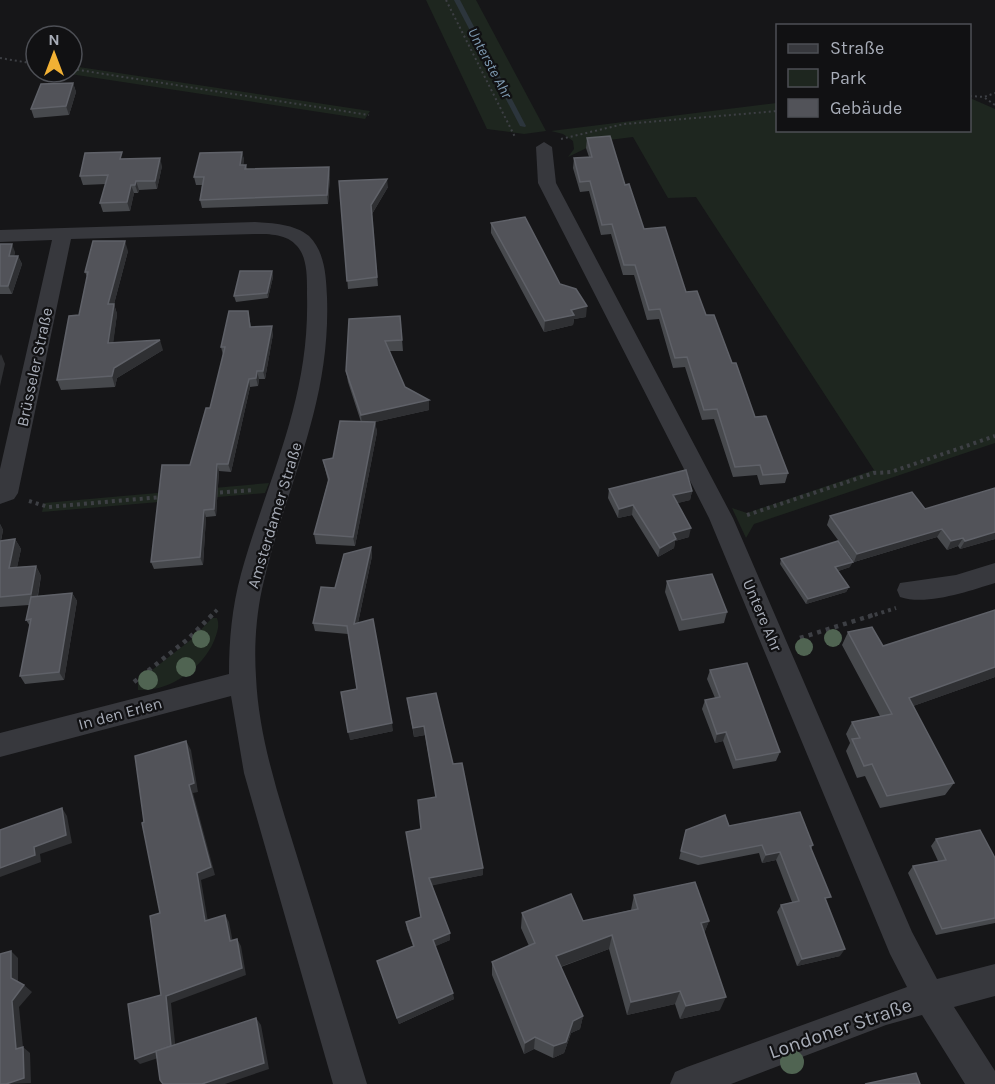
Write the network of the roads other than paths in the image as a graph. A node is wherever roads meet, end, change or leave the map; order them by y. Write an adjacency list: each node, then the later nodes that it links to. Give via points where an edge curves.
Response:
1 (544, 147): 10 (street, Untere Ahr, via 547,183 721,518 901,943)
2 (63, 234): 3 (street, Amsterdamer Straße); 4 (street, Brüsseler Straße, via 6,493); 7 (street, Amsterdamer Straße, via 255,228 290,233 307,246 316,276 315,364 288,470 253,574 242,642)
3 (0, 236)
4 (0, 495)
5 (995, 573): 6 (street)
6 (904, 598)
7 (241, 682): 8 (street, In den Erlen); 11 (street, Amsterdamer Straße, via 250,745)
8 (0, 745)
9 (995, 980): 10 (street, Londoner Straße)
10 (930, 998): 12 (street, Londoner Straße, via 886,1009); 13 (street, Untere Ahr)
11 (350, 1084)
12 (687, 1084)
13 (984, 1084)

